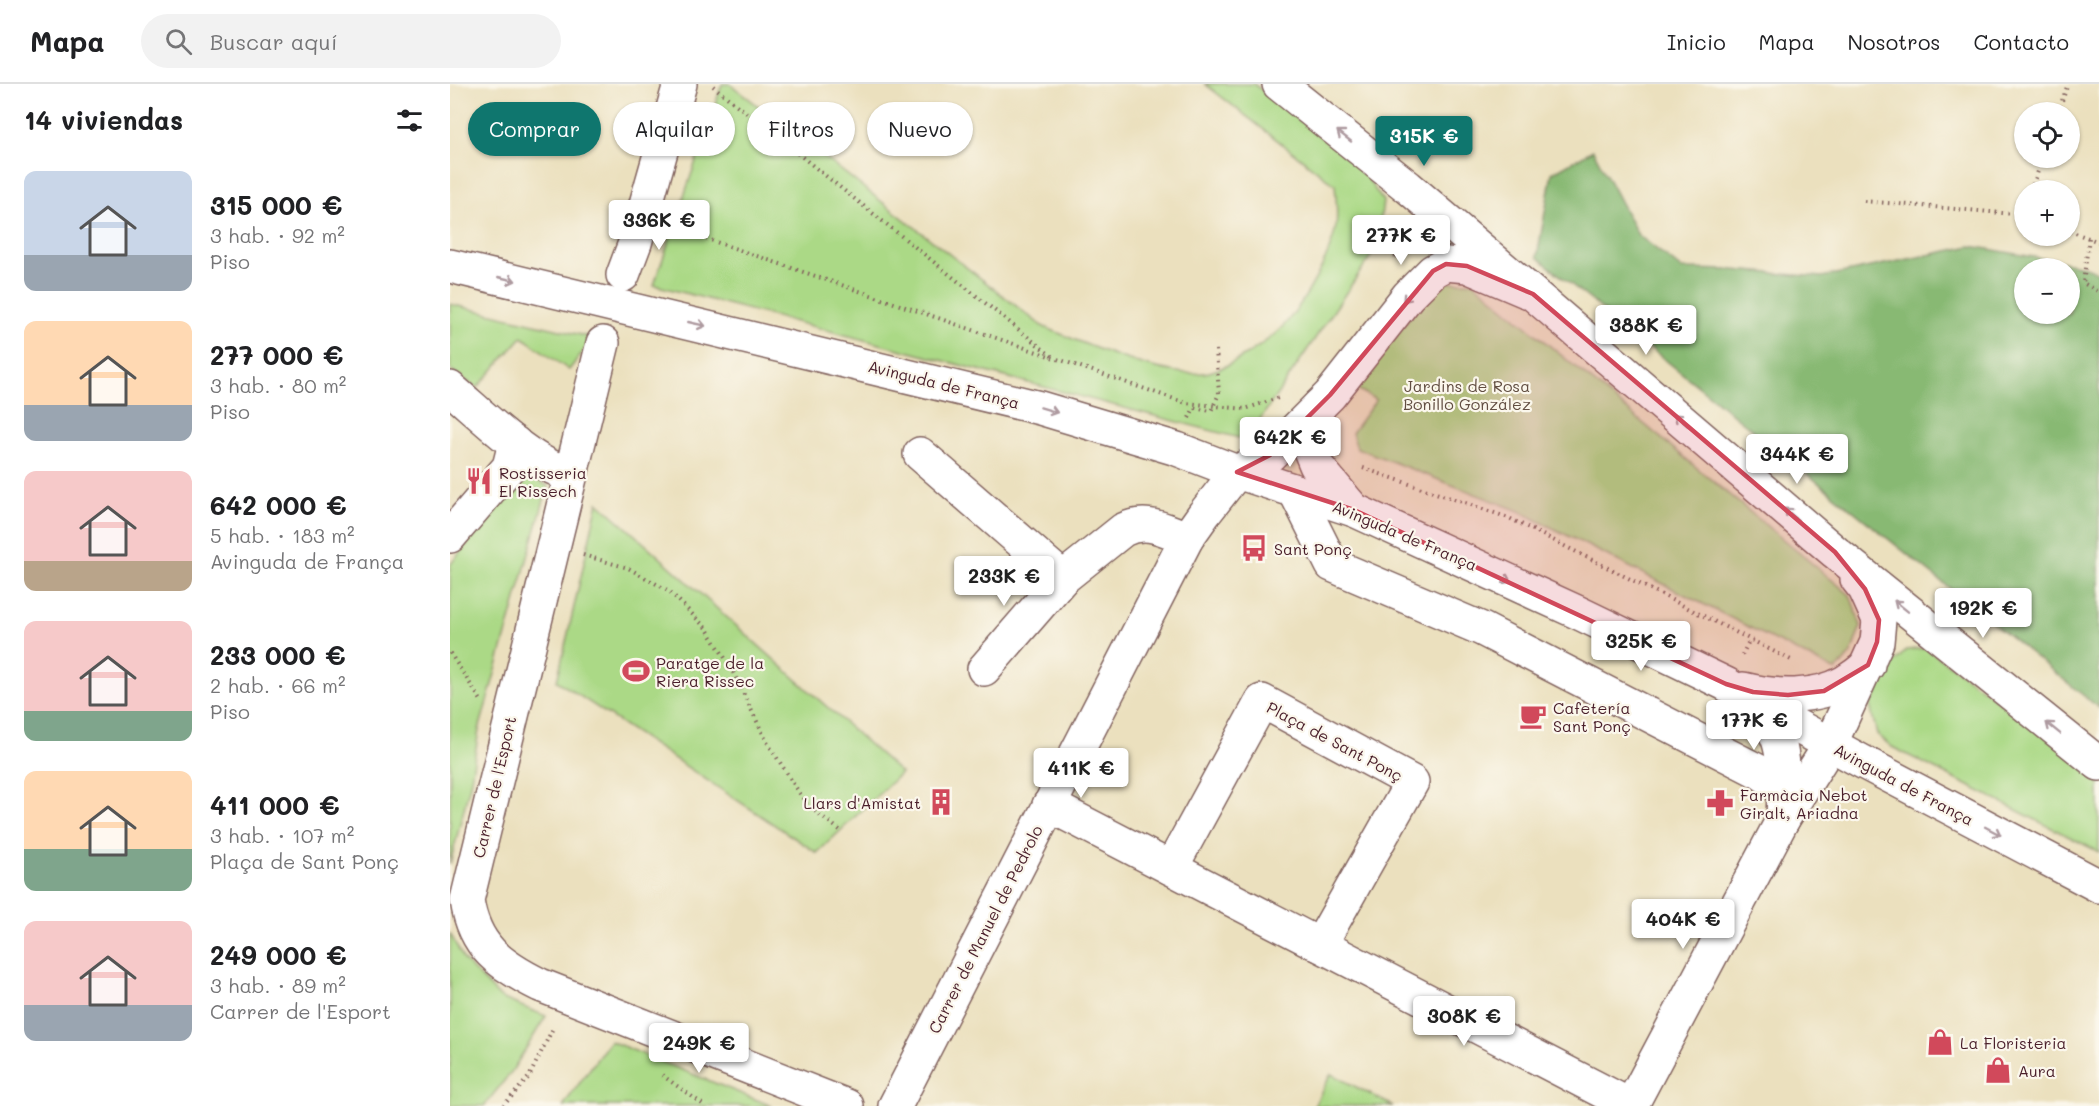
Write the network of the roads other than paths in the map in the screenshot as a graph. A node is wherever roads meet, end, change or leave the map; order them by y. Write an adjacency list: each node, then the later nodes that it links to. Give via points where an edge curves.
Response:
1 (680, 84): 4 (street)
2 (1279, 84): 5 (street, one-way to 2)
3 (450, 266): 11 (street, Avinguda de França, one-way to 11, via 1040,408 1177,449)
4 (623, 275)
5 (1533, 294): 8 (street, one-way to 8, via 1467,266 1446,264 1432,271 1407,296); 17 (street, one-way to 5)
6 (603, 343): 12 (street, Carrer de l'Esport)
7 (450, 388): 9 (street)
8 (1319, 406): 11 (street, via 1270,455); 14 (street, via 1307,443 1316,465)
9 (515, 443): 12 (street, via 556,470); 15 (street, via 509,466)
10 (920, 454): 18 (street)
11 (1237, 472): 13 (street, Avinguda de França); 16 (street, Carrer de Manuel de Pedrolo)
12 (570, 474): 29 (street, Carrer de l'Esport, via 467,900 470,920 490,952 540,985)
13 (1296, 491): 14 (street, Avinguda de França); 24 (street, via 1332,564 1482,629 1760,772)
14 (1354, 510): 21 (street, Avinguda de França, one-way to 21)
15 (450, 536)
16 (1187, 538): 18 (street, via 1151,524 1133,525); 25 (street, Carrer de Manuel de Pedrolo)
17 (1835, 552): 19 (street, via 1865,589 1879,620 1878,642); 23 (street, one-way to 17)
18 (1063, 578): 20 (street)
19 (1868, 665): 21 (street, via 1824,691 1788,695 1753,692); 22 (street)
20 (984, 669)
21 (1726, 684): 22 (street, Avinguda de França); 24 (street, via 1772,729 1781,752)
22 (1830, 744): 24 (street); 27 (street, Avinguda de França, one-way to 27)
23 (2099, 764)
24 (1784, 803): 31 (street)
25 (1049, 805): 26 (street); 30 (street, Carrer de Manuel de Pedrolo)
26 (1171, 868): 28 (street); 28 (street, Plaça de Sant Ponç, via 1262,701 1412,782)
27 (2099, 886)
28 (1320, 945): 31 (street)
29 (848, 1106)
30 (894, 1106)
31 (1631, 1106)

